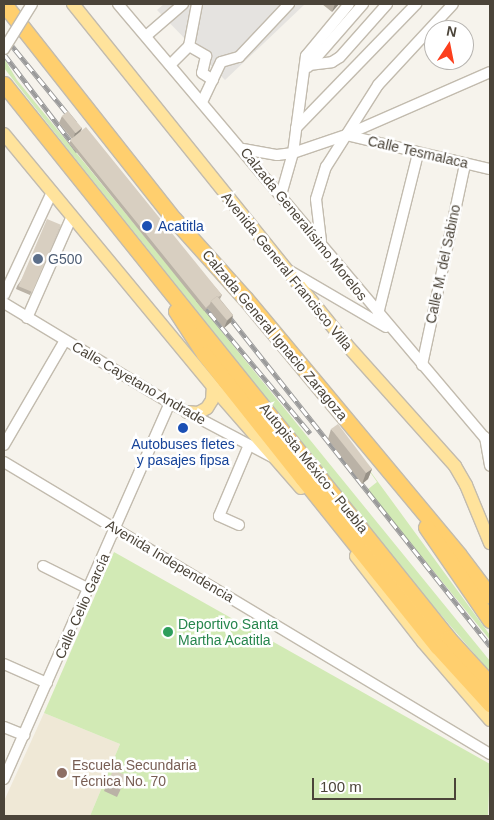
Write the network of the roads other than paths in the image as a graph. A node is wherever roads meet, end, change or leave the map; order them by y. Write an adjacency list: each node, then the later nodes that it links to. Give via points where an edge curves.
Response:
1 (4, 4): 55 (highway, Calzada General Ignacio Zaragoza, via 174,218)
2 (32, 4): 17 (street, bridge)
3 (73, 4): 37 (main road, Avenida General Francisco Villa)
4 (118, 4): 15 (street, Calzada Generalísimo Morelos)
5 (183, 4): 15 (street)
6 (197, 4): 16 (street)
7 (289, 4): 21 (street, via 239,57 221,62)
8 (349, 4): 19 (street, via 307,52)
9 (363, 4): 19 (street)
10 (387, 4): 19 (street, via 340,57)
11 (416, 4): 14 (street)
12 (425, 4): 14 (street)
13 (453, 4): 26 (street, via 378,85)
14 (406, 14): 24 (street)
15 (146, 36): 18 (street, Calzada Generalísimo Morelos)
16 (189, 46): 18 (street); 21 (street, via 206,56 202,73)
17 (4, 49)
18 (170, 64): 23 (street, Calzada Generalísimo Morelos)
19 (306, 68): 24 (street)
20 (490, 72): 26 (street)
21 (213, 80): 23 (street)
22 (4, 84): 36 (highway)
23 (202, 102): 27 (street, Calzada Generalísimo Morelos)
24 (296, 128): 28 (street)
25 (4, 134): 32 (main road)
26 (346, 135): 28 (street); 29 (street, Calle Tesmalaca); 35 (street, via 318,187 316,224)
27 (243, 149): 28 (street, via 277,155); 33 (street, Calzada Generalísimo Morelos)
28 (293, 153): 33 (street)
29 (418, 153): 30 (street, Calle Tesmalaca); 40 (street)
30 (465, 164): 31 (street, Calle Tesmalaca); 44 (street, Calle M. del Sabino)
31 (490, 169)
32 (52, 192): 34 (main road); 38 (street)
33 (281, 196): 35 (street, Calzada Generalísimo Morelos)
34 (72, 216): 41 (street); 45 (main road)
35 (322, 247): 40 (street, Calzada Generalísimo Morelos)
36 (138, 250): 54 (highway, via 204,354); 65 (highway, Autopista México - Puebla, via 448,638)
37 (283, 267): 42 (street); 58 (main road, Avenida General Francisco Villa, via 455,466)
38 (4, 295)
39 (4, 304): 41 (street, Calle Cayetano Andrade)
40 (378, 314): 42 (street, Calzada Generalísimo Morelos)
41 (27, 318): 43 (street, Calle Cayetano Andrade)
42 (393, 331): 44 (street, Calzada Generalísimo Morelos)
43 (65, 340): 46 (street, Calle Cayetano Andrade); 49 (street)
44 (422, 365): 48 (street, Calzada Generalísimo Morelos)
45 (213, 387): 47 (main road, via 212,400 207,408 198,413); 51 (main road)
46 (170, 403): 47 (street, Calle Cayetano Andrade); 57 (street, Calle Celio García)
47 (187, 412): 50 (street, Calle Cayetano Andrade)
48 (487, 439): 53 (street)
49 (4, 445)
50 (249, 445): 51 (street, Calle Cayetano Andrade); 56 (street, via 219,516)
51 (276, 459): 54 (highway); 67 (main road)
52 (4, 462): 57 (street, Avenida Independencia)
53 (490, 466)
54 (303, 479): 66 (highway, via 437,646)
55 (398, 482): 61 (highway, Calzada General Ignacio Zaragoza); 62 (highway, via 447,561)
56 (238, 525)
57 (116, 528): 60 (street, Calle Celio García); 70 (street, Avenida Independencia)
58 (490, 542)
59 (43, 566): 60 (street)
60 (89, 590): 64 (street, Calle Celio García)
61 (490, 596)
62 (490, 620)
63 (4, 664): 64 (street)
64 (47, 683): 69 (street, Calle Celio García)
65 (490, 684)
66 (490, 704)
67 (490, 720)
68 (4, 727): 69 (street)
69 (24, 735): 71 (street, Calle Celio García)
70 (490, 754)
71 (4, 779)

